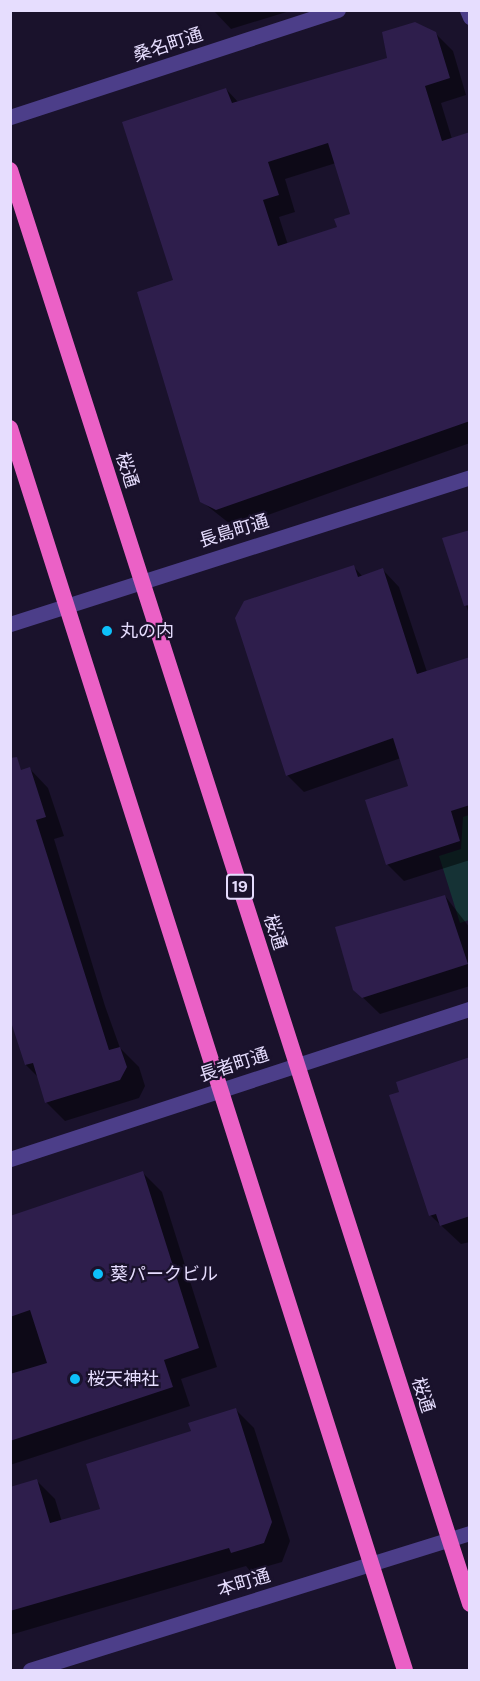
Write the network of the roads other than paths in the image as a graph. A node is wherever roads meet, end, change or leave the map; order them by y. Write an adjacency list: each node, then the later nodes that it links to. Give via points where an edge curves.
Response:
1 (338, 10): 4 (street, 桑名町通)
2 (467, 10): 3 (street)
3 (470, 17)
4 (10, 117)
5 (10, 170): 8 (highway, 桜通 / 19)
6 (10, 428): 9 (highway)
7 (470, 477): 8 (street, 長島町通)
8 (141, 580): 9 (street, 長島町通); 12 (highway, 桜通 / 19)
9 (68, 605): 10 (street, 長島町通); 13 (highway)
10 (10, 624)
11 (470, 1009): 12 (street, 長者町通)
12 (298, 1065): 13 (street, 長者町通); 16 (highway, 桜通 / 19)
13 (222, 1090): 14 (street, 長者町通); 17 (highway)
14 (10, 1159)
15 (470, 1533): 16 (street, 本町通)
16 (449, 1540): 17 (street, 本町通); 18 (highway, 桜通 / 19)
17 (371, 1563): 19 (street, 本町通); 20 (highway)
18 (470, 1604)
19 (30, 1671)
20 (405, 1671)

